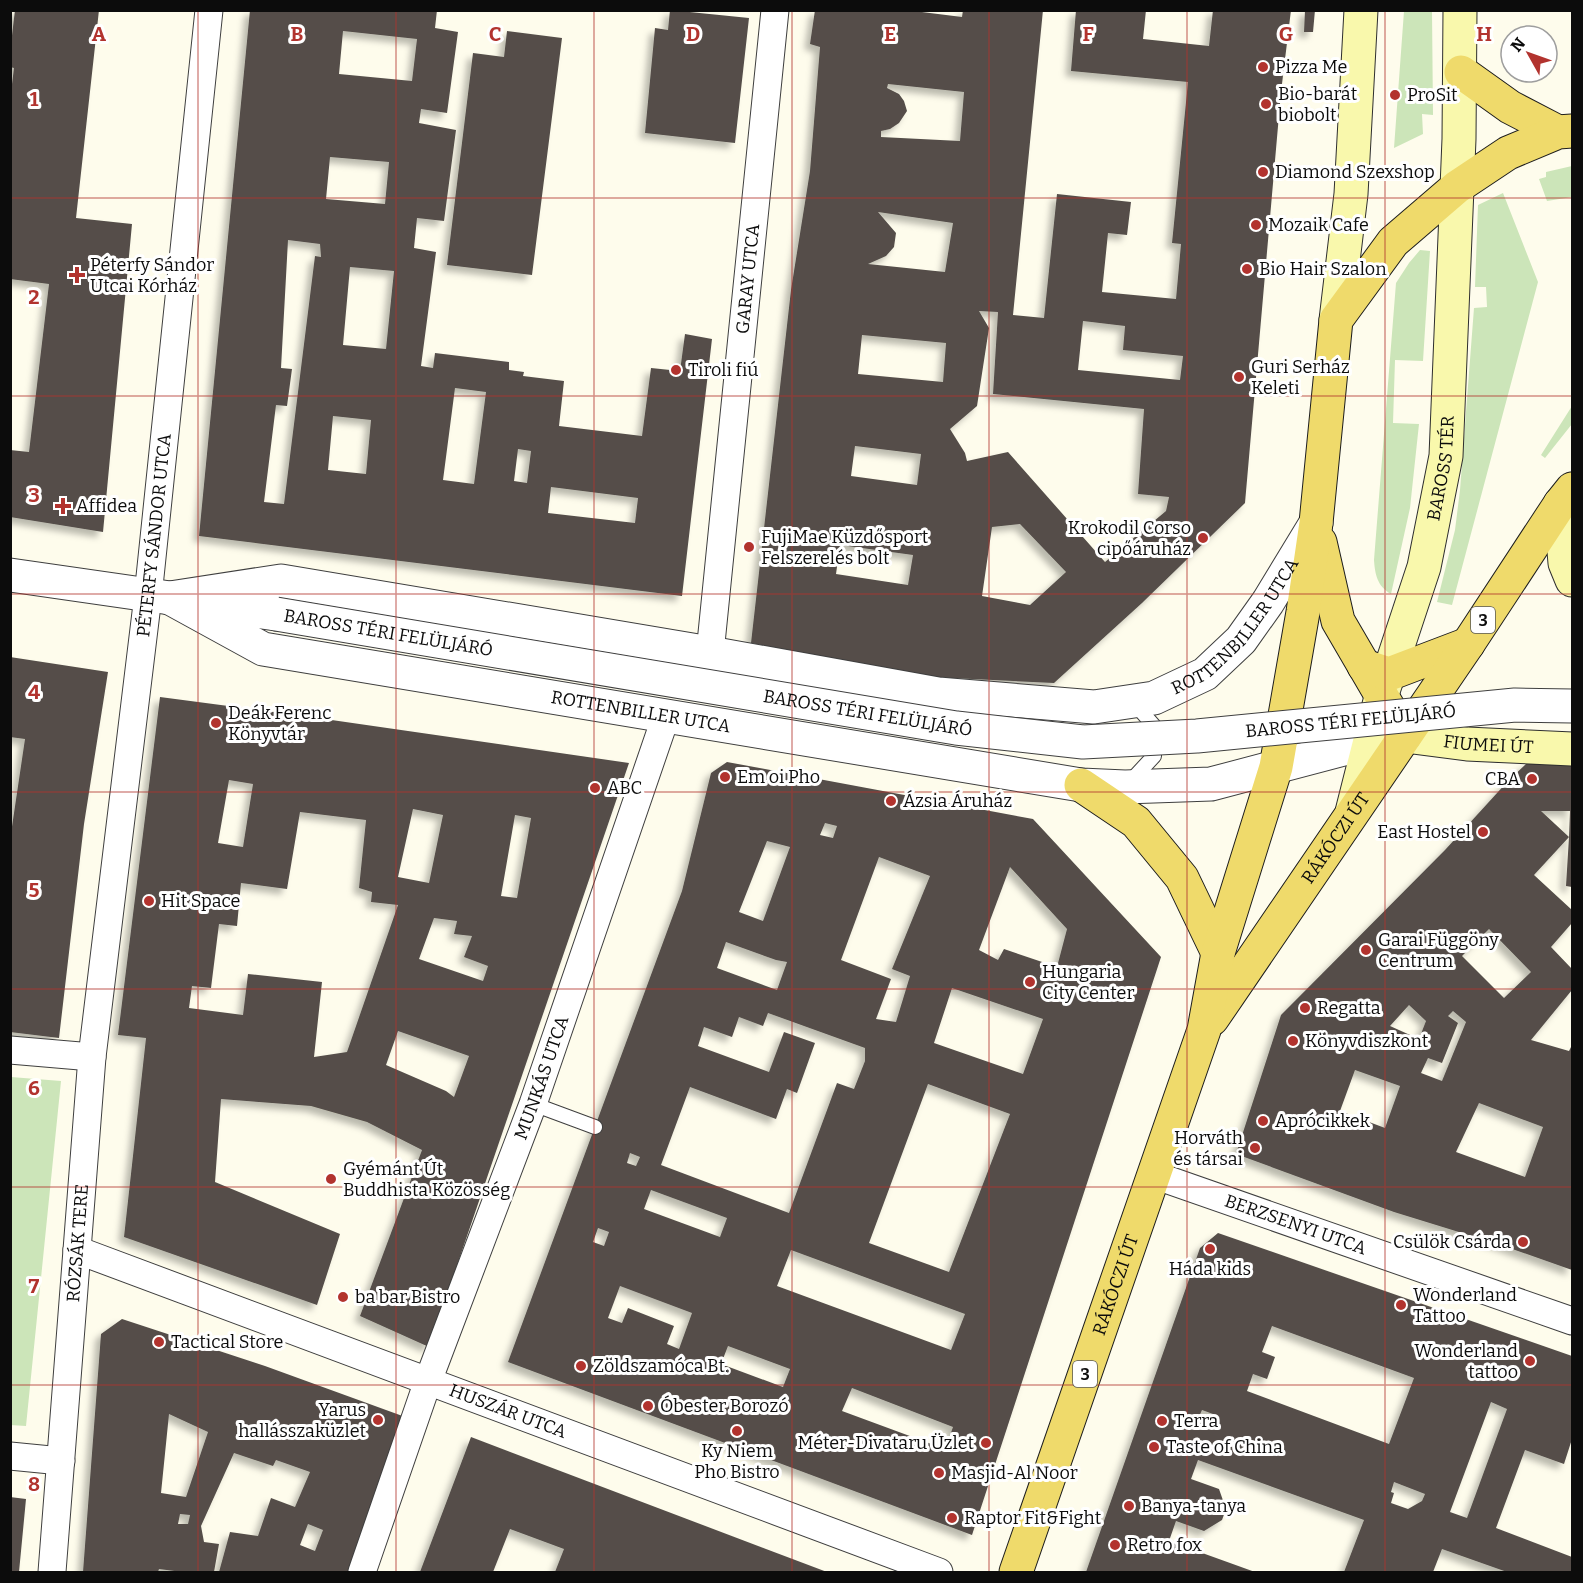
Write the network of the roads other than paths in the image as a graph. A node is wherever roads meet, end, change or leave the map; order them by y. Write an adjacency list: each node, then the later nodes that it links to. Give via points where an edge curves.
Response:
1 (209, 10): 13 (street, PÉTERFY SÁNDOR UTCA)
2 (775, 10): 15 (street, GARAY UTCA)
3 (1361, 10): 8 (main road, via 1350,194)
4 (1460, 10): 5 (main road, BAROSS TÉR)
5 (1461, 72): 6 (main road, via 1510,107); 7 (main road, BAROSS TÉR)
6 (1565, 132): 7 (main road, via 1508,153)
7 (1457, 187): 8 (main road, via 1393,242); 16 (main road, BAROSS TÉR, via 1446,456 1424,567)
8 (1336, 320): 10 (main road, 3)
9 (1566, 497): 12 (main road, via 1565,563); 14 (main road, 3)
10 (1316, 523): 16 (main road, via 1338,621); 17 (street, ROTTENBILLER UTCA, via 1240,640 1204,674 1155,698); 23 (main road, 3)
11 (10, 575): 13 (street, ROTTENBILLER UTCA)
12 (1572, 580)
13 (159, 597): 15 (street, ROTTENBILLER UTCA, via 281,580); 18 (street, BAROSS TÉRI FELÜLJÁRÓ, bridge, via 956,728 1083,742 1197,736 1515,705); 19 (street, ROTTENBILLER UTCA, via 263,649); 30 (street, PÉTERFY SÁNDOR UTCA)
14 (1468, 644): 16 (main road); 20 (main road, 3)
15 (710, 653): 17 (street, ROTTENBILLER UTCA, via 938,694 1094,707)
16 (1378, 679): 20 (main road); 21 (main road, BAROSS TÉR)
17 (1133, 702): 25 (lane, via 1155,727 1154,756)
18 (1572, 706)
19 (666, 716): 24 (street, ROTTENBILLER UTCA); 31 (street, MUNKÁS UTCA)
20 (1406, 736): 21 (street); 22 (main road, FIUMEI ÚT, via 1467,744); 26 (main road, RÁKÓCZI ÚT / 3)
21 (1370, 742): 23 (street); 26 (main road, BAROSS TÉR)
22 (1572, 749)
23 (1276, 766): 25 (street, ROTTENBILLER UTCA, via 1211,784); 27 (main road, 3)
24 (1081, 785): 25 (street, ROTTENBILLER UTCA); 27 (main road, via 1136,822 1182,878)
25 (1125, 787)
26 (1352, 813): 28 (main road, RÁKÓCZI ÚT / 3)
27 (1218, 953): 28 (main road, RÁKÓCZI ÚT / 3)
28 (1204, 1030): 33 (main road, RÁKÓCZI ÚT / 3)
29 (10, 1050): 30 (street)
30 (92, 1057): 34 (street, RÓZSÁK TERE)
31 (533, 1104): 32 (lane); 36 (street, MUNKÁS UTCA)
32 (594, 1127)
33 (1154, 1175): 35 (street, BERZSENYI UTCA); 42 (main road, RÁKÓCZI ÚT / 3)
34 (77, 1250): 36 (street, HUSZÁR UTCA); 38 (street, RÓZSÁK TERE)
35 (1572, 1321)
36 (428, 1381): 40 (street, MUNKÁS UTCA); 41 (street, HUSZÁR UTCA)
37 (10, 1456): 38 (street)
38 (61, 1461): 39 (street)
39 (52, 1572)
40 (362, 1572)
41 (939, 1572)
42 (1016, 1572)

